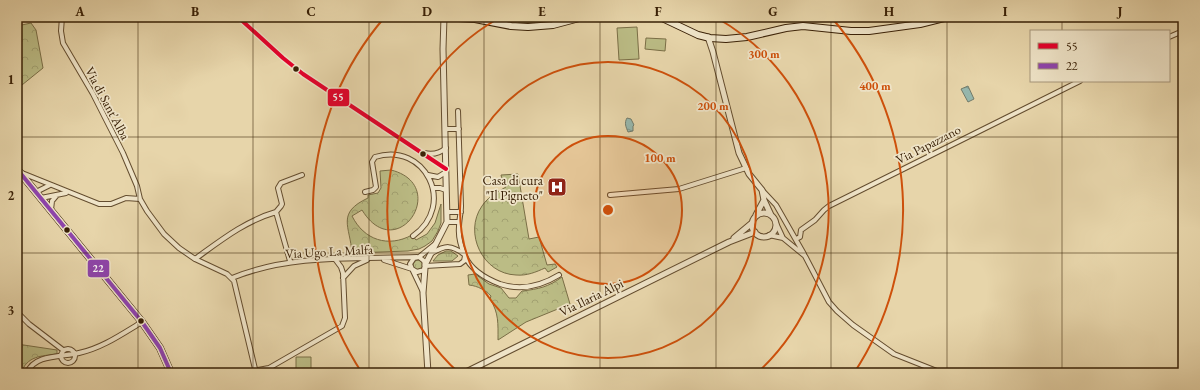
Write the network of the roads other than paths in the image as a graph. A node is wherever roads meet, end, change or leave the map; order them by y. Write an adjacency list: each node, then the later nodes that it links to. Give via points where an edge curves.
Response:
1 (62, 17): 31 (street, Via di Sant'Alba, via 63,43 123,153)
2 (238, 17): 15 (street, via 299,72)
3 (443, 17): 4 (main road, via 530,27 553,25); 12 (street)
4 (583, 17)
5 (660, 17): 8 (main road)
6 (948, 17): 8 (main road, via 869,31 800,27 745,38)
7 (1183, 31): 9 (street)
8 (708, 37): 16 (street, via 738,148)
9 (1170, 37)
10 (1078, 82): 47 (street, Via Papazzano, via 829,206 802,230)
11 (458, 111): 13 (street)
12 (445, 129): 13 (street); 14 (street)
13 (459, 129): 36 (street)
14 (446, 148): 15 (street, via 442,152); 18 (street)
15 (422, 152): 18 (street)
16 (746, 168): 24 (street); 29 (street, via 679,190)
17 (19, 171): 21 (street); 25 (main road)
18 (446, 171): 20 (street, via 438,177); 23 (street)
19 (302, 175): 34 (street, via 279,185 282,204)
20 (428, 175): 22 (street); 27 (street, via 421,167 404,157 377,156 372,162 376,187)
21 (50, 185): 25 (street); 26 (street)
22 (433, 188): 23 (street); 45 (street, via 434,202 431,215 423,228)
23 (446, 190): 35 (street)
24 (762, 190): 32 (street); 47 (street, via 776,205)
25 (36, 192): 30 (main road)
26 (68, 192): 28 (street); 31 (street, via 101,204 111,204 126,198)
27 (365, 192)
28 (57, 194): 30 (street); 33 (street, via 52,201)
29 (610, 195)
30 (41, 198): 33 (main road)
31 (140, 199): 56 (street, Via di Sant'Alba, via 167,238)
32 (764, 200): 37 (street); 38 (street)
33 (51, 210): 66 (main road)
34 (276, 212): 56 (street, via 249,222); 58 (street)
35 (447, 212): 36 (street); 39 (street)
36 (461, 212): 40 (street)
37 (771, 215): 38 (street, via 762,213); 41 (street)
38 (756, 216): 42 (street)
39 (447, 222): 40 (street); 48 (street)
40 (460, 222): 51 (street, via 460,237)
41 (776, 223): 44 (street); 46 (street)
42 (752, 224): 43 (street); 49 (street, Via Ilaria Alpi)
43 (755, 232): 44 (street, via 762,236); 49 (street, Via Ilaria Alpi)
44 (769, 235): 46 (street)
45 (413, 236)
46 (783, 238): 52 (street)
47 (796, 239): 52 (street)
48 (437, 242): 50 (street); 53 (street)
49 (728, 242): 75 (street, Via Ilaria Alpi)
50 (432, 253): 51 (street, via 448,247 456,248); 59 (street)
51 (465, 255): 59 (street, via 464,261 460,264); 61 (street, via 472,267 482,274 513,287 532,286)
52 (805, 256): 76 (street, via 829,302 849,322 894,354)
53 (418, 257): 55 (street, Via Ugo La Malfa); 59 (street, via 424,261); 60 (street, via 411,262)
54 (373, 258): 55 (street, Via Ugo La Malfa); 57 (street, Via Ugo La Malfa); 63 (street, via 356,264)
55 (380, 258): 60 (street, Via Ugo La Malfa)
56 (195, 259): 62 (street, Via di Sant'Alba)
57 (335, 259): 58 (street, Via Ugo La Malfa); 63 (street, via 342,269)
58 (290, 261): 62 (street, Via Ugo La Malfa)
59 (425, 267): 60 (street, via 420,272); 64 (street)
60 (412, 270): 64 (street)
61 (559, 275)
62 (232, 278): 70 (street)
63 (343, 279): 70 (street, via 345,318 342,326 273,366)
64 (423, 293): 74 (street)
65 (17, 312): 67 (street)
66 (142, 322): 68 (street, via 105,343); 72 (main road, via 160,348)
67 (63, 350): 68 (street, via 70,349); 69 (street)
68 (75, 354): 69 (street); 69 (street, via 73,361 69,363 64,362)
69 (60, 356): 71 (street, via 37,361)
70 (256, 372): 73 (street)
71 (27, 373)
72 (171, 373)
73 (214, 373)
74 (428, 373)
75 (464, 373)
76 (942, 373)

